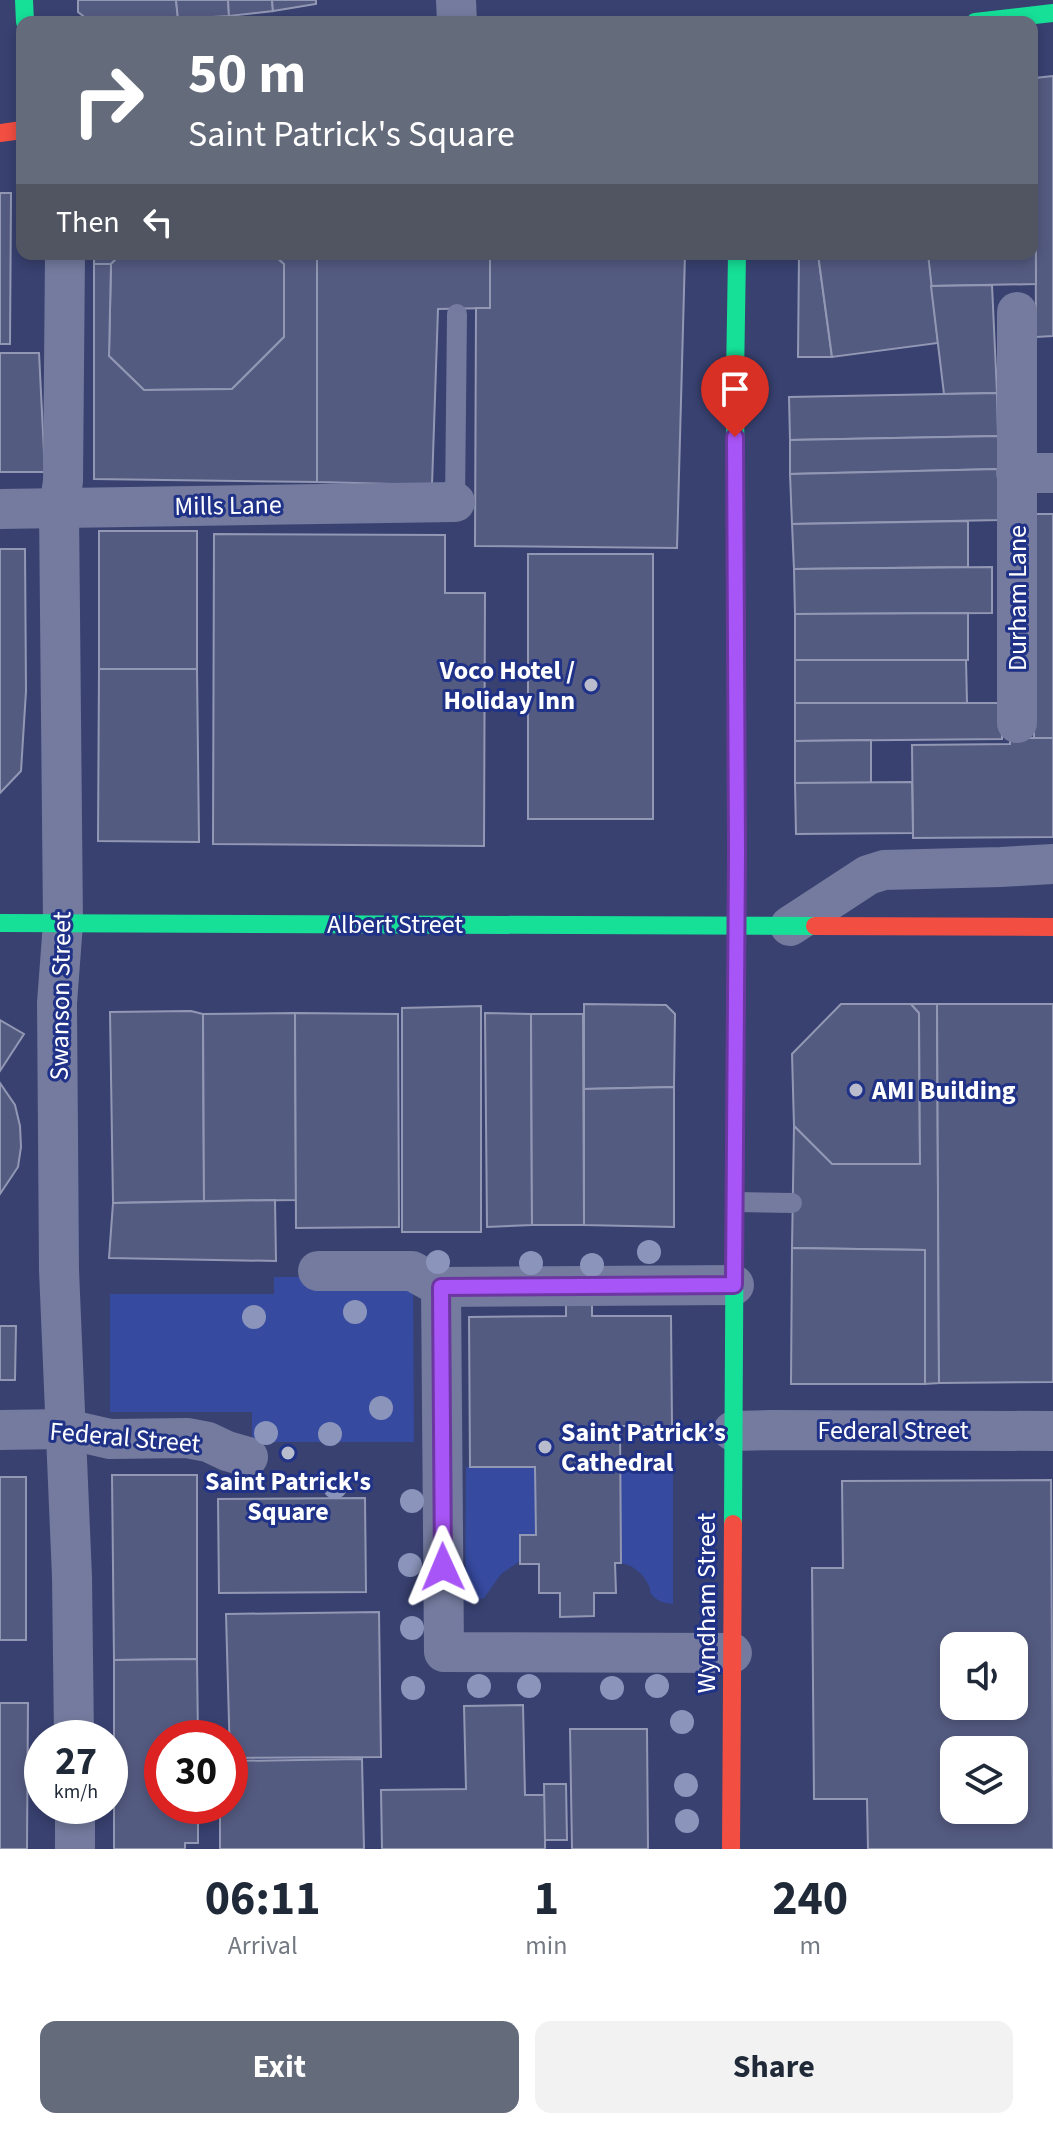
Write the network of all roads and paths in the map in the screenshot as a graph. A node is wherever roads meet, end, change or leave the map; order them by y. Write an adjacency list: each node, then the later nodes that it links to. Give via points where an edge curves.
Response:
1 (1053, 13): 2 (street)
2 (1027, 16)
3 (65, 260): 10 (street, Swanson Street)
4 (737, 260): 15 (street, Wyndham Street)
5 (1017, 312): 7 (street, Durham Lane)
6 (457, 314): 8 (lane)
7 (1035, 473): 11 (street, Durham Lane)
8 (455, 502): 10 (street, Mills Lane)
9 (0, 509): 10 (street, Mills Lane)
10 (59, 509): 14 (street, Swanson Street)
11 (1017, 723)
12 (1053, 864): 16 (street, via 884,870)
13 (0, 923): 14 (street, Albert Street)
14 (63, 923): 15 (street, Albert Street); 23 (street, Swanson Street, via 57,1014)
15 (736, 925): 16 (street, Albert Street); 18 (street, Wyndham Street)
16 (790, 926): 17 (street, Albert Street)
17 (1053, 927)
18 (735, 1202): 19 (lane); 21 (street, Wyndham Street)
19 (792, 1203)
20 (318, 1271): 22 (street, via 412,1271)
21 (734, 1285): 22 (street); 25 (street, Wyndham Street)
22 (441, 1287): 28 (street, via 444,1652)
23 (66, 1429): 24 (street, Federal Street); 27 (street, Federal Street, via 110,1439 187,1438); 29 (street, Swanson Street)
24 (0, 1430)
25 (733, 1431): 26 (street, Federal Street); 28 (street, Wyndham Street)
26 (1053, 1431)
27 (248, 1457)
28 (732, 1653): 32 (street, Wyndham Street)
29 (74, 1720)
30 (75, 1824): 31 (street)
31 (75, 1849)
32 (731, 1849)

